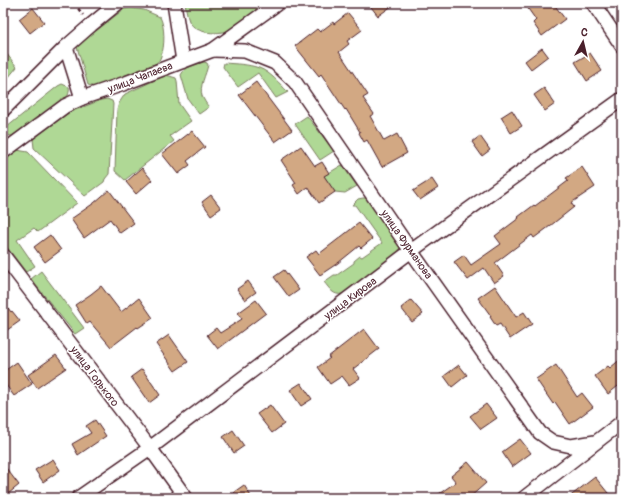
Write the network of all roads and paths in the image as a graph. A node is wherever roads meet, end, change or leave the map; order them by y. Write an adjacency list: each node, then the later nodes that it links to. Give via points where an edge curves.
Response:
1 (74, 3): 6 (path)
2 (118, 3): 6 (street)
3 (278, 3): 9 (street, улица Чапаева)
4 (172, 4): 10 (street)
5 (597, 5): 7 (street)
6 (91, 24): 8 (street)
7 (622, 46)
8 (66, 47): 11 (street); 13 (street)
9 (212, 50): 10 (street, улица Чапаева); 15 (street, улица Фурманова, via 245,51 275,63 295,82)
10 (183, 61): 11 (street, улица Чапаева)
11 (82, 98): 14 (street, улица Чапаева, via 65,106)
12 (622, 99): 15 (street, улица Кирова)
13 (3, 110)
14 (4, 150)
15 (411, 252): 18 (street, улица Фурманова, via 540,433 553,442 571,446); 19 (street, улица Кирова)
16 (3, 255): 19 (street, улица Горького)
17 (622, 422): 18 (street)
18 (595, 442): 22 (street)
19 (150, 448): 20 (street, улица Кирова); 21 (street, улица Горького)
20 (78, 498)
21 (186, 498)
22 (524, 498)

